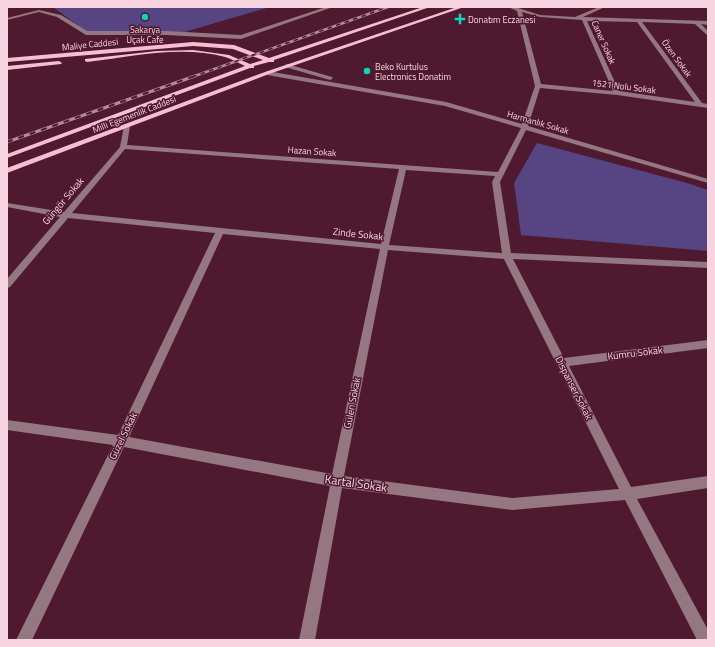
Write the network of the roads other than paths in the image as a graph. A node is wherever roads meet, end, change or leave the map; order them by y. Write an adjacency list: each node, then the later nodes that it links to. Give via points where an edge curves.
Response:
1 (331, 7): 8 (street, via 241,37 174,33 86,33 59,16 39,12)
2 (428, 7): 15 (main road)
3 (462, 7): 19 (main road)
4 (510, 7): 6 (street)
5 (603, 7): 7 (street)
6 (519, 10): 7 (street, via 540,16); 22 (street)
7 (576, 18): 9 (street)
8 (7, 19)
9 (584, 19): 10 (street); 24 (street, Caner Sokak)
10 (639, 22): 11 (street); 25 (street, Özen Sokak)
11 (696, 23): 12 (street); 13 (street)
12 (708, 23)
13 (708, 34)
14 (7, 60): 15 (main road, Maliye Caddesi, via 193,44 234,47)
15 (269, 60): 18 (main road, Milli Egemenlik Caddesi); 19 (main road, Maliye Caddesi)
16 (80, 61): 18 (main road, Maliye Caddesi, via 184,51 228,57)
17 (64, 63): 20 (main road, Maliye Caddesi)
18 (250, 66): 21 (main road, Maliye Caddesi); 30 (main road, Milli Egemenlik Caddesi)
19 (287, 66): 21 (main road, Milli Egemenlik Caddesi); 23 (street, Harmanlık Sokak)
20 (7, 68)
21 (267, 73): 23 (street, Harmanlık Sokak); 27 (main road, Milli Egemenlik Caddesi)
22 (538, 86): 24 (street, 1521 Nolu Sokak); 28 (street, Dispanser Sokak)
23 (360, 88): 28 (street, Harmanlık Sokak, via 446,104)
24 (617, 93): 25 (street, 1521 Nolu Sokak)
25 (700, 105): 26 (street, 1521 Nolu Sokak)
26 (708, 106)
27 (127, 126): 29 (street, Güngör Sokak); 32 (main road, Milli Egemenlik Caddesi)
28 (524, 128): 33 (street, Dispanser Sokak); 34 (street, Harmanlık Sokak)
29 (122, 147): 31 (street, Hazan Sokak); 36 (street, Güngör Sokak)
30 (7, 156)
31 (403, 167): 33 (street, Hazan Sokak); 38 (street, Gülen Sokak)
32 (7, 171)
33 (500, 174): 39 (street, Dispanser Sokak, via 496,182)
34 (708, 181)
35 (7, 205): 36 (street, Zinde Sokak)
36 (65, 215): 37 (street, Zinde Sokak); 41 (street, Güngör Sokak)
37 (220, 231): 38 (street, Zinde Sokak); 45 (street, Güzel Sokak)
38 (384, 247): 39 (street, Zinde Sokak); 46 (street, Gülen Sokak)
39 (507, 256): 40 (street, Zinde Sokak); 43 (street, Dispanser Sokak)
40 (708, 265)
41 (7, 285)
42 (708, 344): 43 (street, Kumru Sokak)
43 (561, 363): 48 (street, Dispanser Sokak)
44 (7, 425): 45 (street, Kartal Sokak)
45 (121, 441): 46 (street, Kartal Sokak); 49 (street, Güzel Sokak)
46 (337, 481): 48 (street, Kartal Sokak, via 512,504); 50 (street, Gülen Sokak)
47 (708, 482): 48 (street, Kartal Sokak)
48 (628, 494): 51 (street, Dispanser Sokak)
49 (24, 640)
50 (307, 640)
51 (705, 640)

